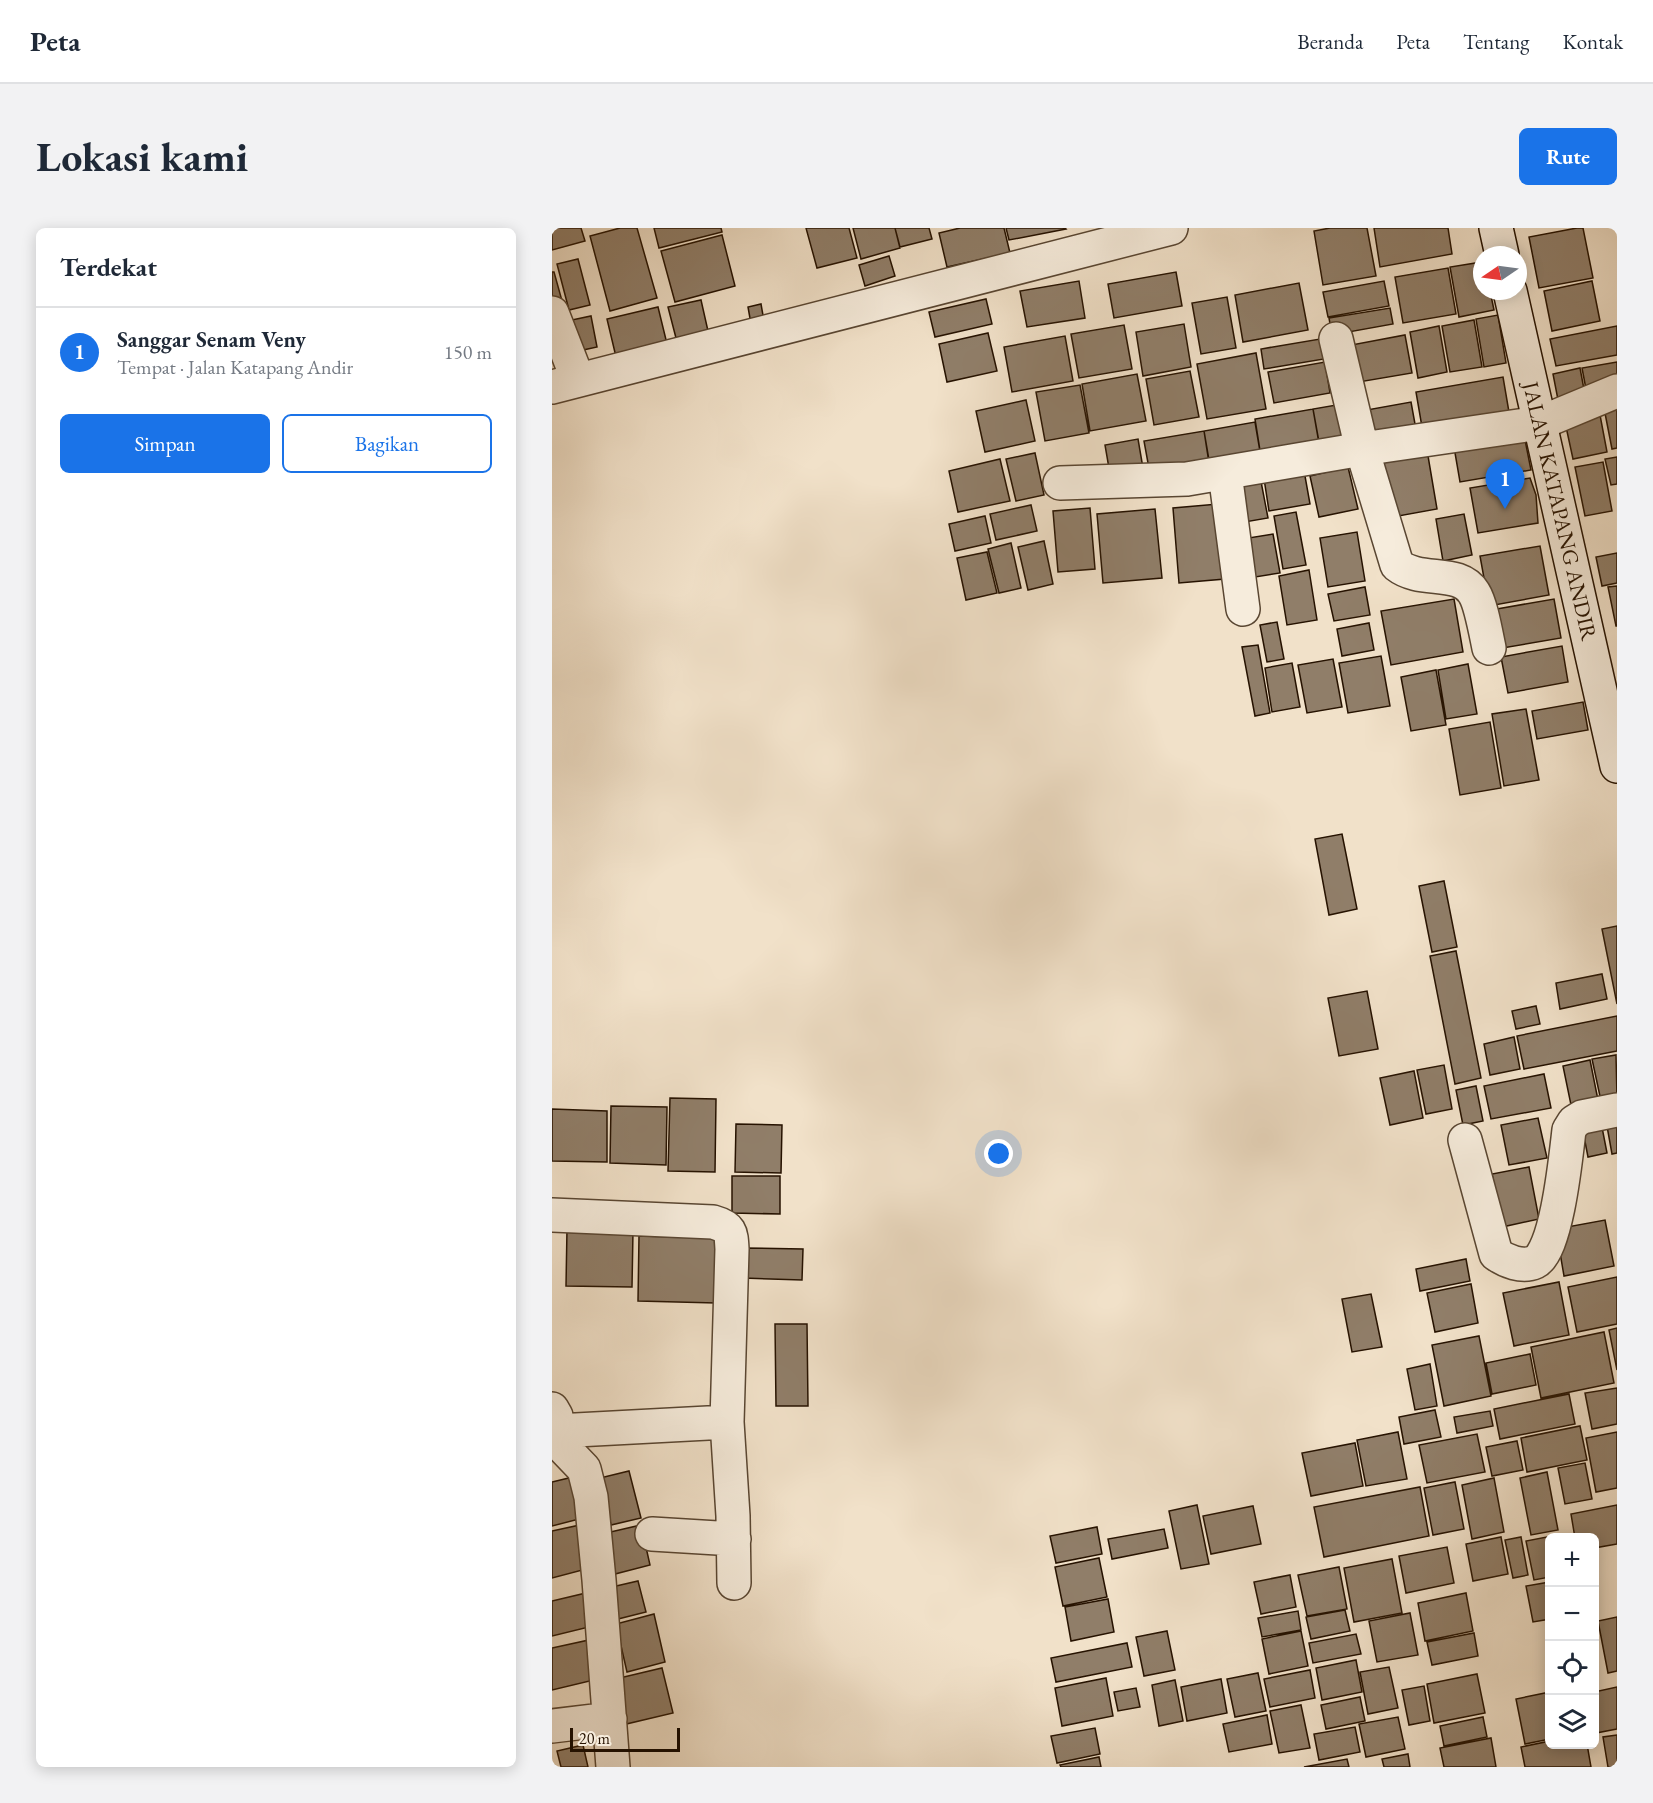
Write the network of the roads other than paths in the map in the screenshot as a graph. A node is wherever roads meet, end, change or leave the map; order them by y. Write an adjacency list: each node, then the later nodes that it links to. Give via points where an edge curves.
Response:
1 (1172, 228): 7 (street)
2 (1496, 228): 3 (street)
3 (1500, 246)
4 (1512, 300): 9 (street, JALAN KATAPANG ANDIR)
5 (552, 313): 7 (street)
6 (1336, 339): 10 (street)
7 (565, 384)
8 (1617, 392): 9 (street)
9 (1540, 423): 10 (street); 15 (street, JALAN KATAPANG ANDIR)
10 (1362, 449): 11 (street); 14 (street, via 1397,565 1412,574 1458,579 1469,587 1475,595)
11 (1225, 472): 12 (street, via 1187,479); 13 (street)
12 (1060, 483)
13 (1243, 609)
14 (1490, 648)
15 (1617, 766)
16 (1617, 1110): 17 (street, via 1582,1117 1569,1130 1557,1218 1542,1255 1535,1262 1506,1261 1496,1254)
17 (1465, 1140)
18 (552, 1215): 20 (street, via 713,1222 725,1225 732,1233)
19 (555, 1420): 20 (street); 24 (street, via 560,1444 584,1469 590,1490)
20 (728, 1422): 22 (street)
21 (652, 1534): 22 (street)
22 (734, 1539): 23 (street)
23 (734, 1583)
24 (610, 1719): 25 (street); 26 (street)
25 (552, 1726)
26 (614, 1767)

